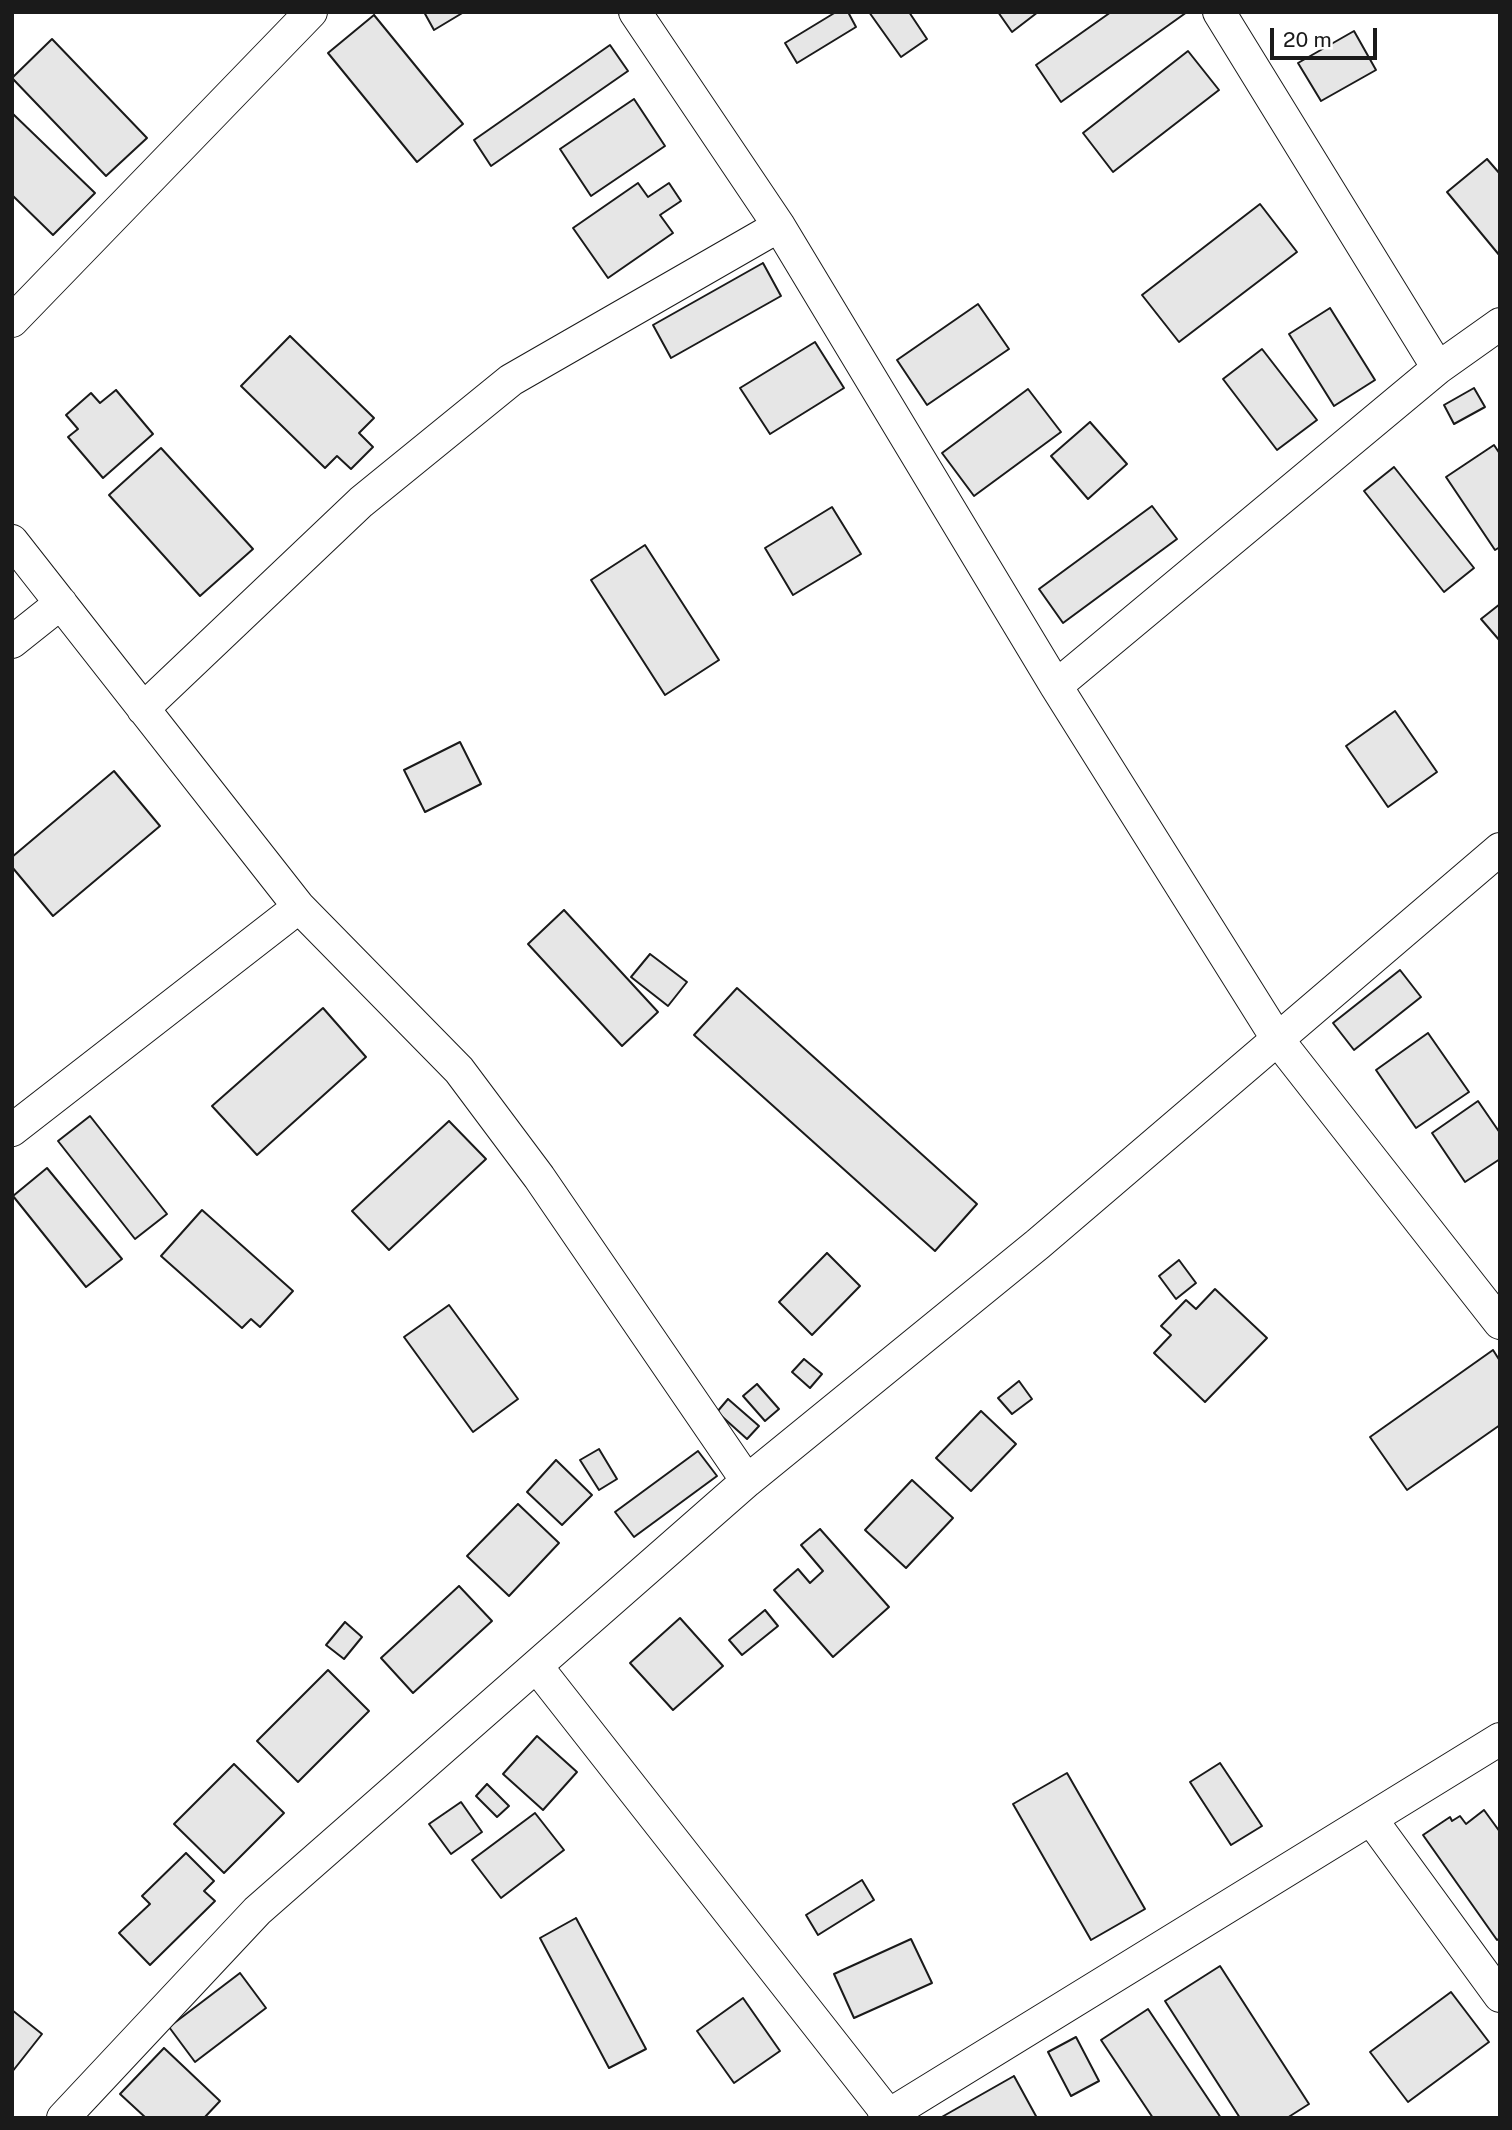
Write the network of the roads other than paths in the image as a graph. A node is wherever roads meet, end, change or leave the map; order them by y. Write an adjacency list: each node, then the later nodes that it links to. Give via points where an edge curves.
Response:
1 (311, 12): 5 (street)
2 (635, 12): 4 (street)
3 (1219, 12): 7 (street)
4 (779, 226): 11 (street); 12 (street, via 511,380 361,502)
5 (12, 321)
6 (1500, 324): 7 (street)
7 (1438, 368): 11 (street)
8 (12, 541): 9 (street)
9 (61, 603): 10 (street); 12 (street)
10 (12, 642)
11 (1056, 686): 15 (street)
12 (143, 709): 14 (street)
13 (1500, 849): 15 (street)
14 (299, 907): 16 (street); 18 (street, via 459,1070 539,1177)
15 (1278, 1040): 17 (street); 18 (street, via 1038,1244)
16 (12, 1130)
17 (1500, 1323)
18 (747, 1481): 19 (street)
19 (537, 1667): 23 (street); 24 (street, via 257,1911)
20 (1500, 1739): 21 (street)
21 (1371, 1819): 22 (street); 23 (street)
22 (1500, 1996)
23 (888, 2116)
24 (63, 2118)

